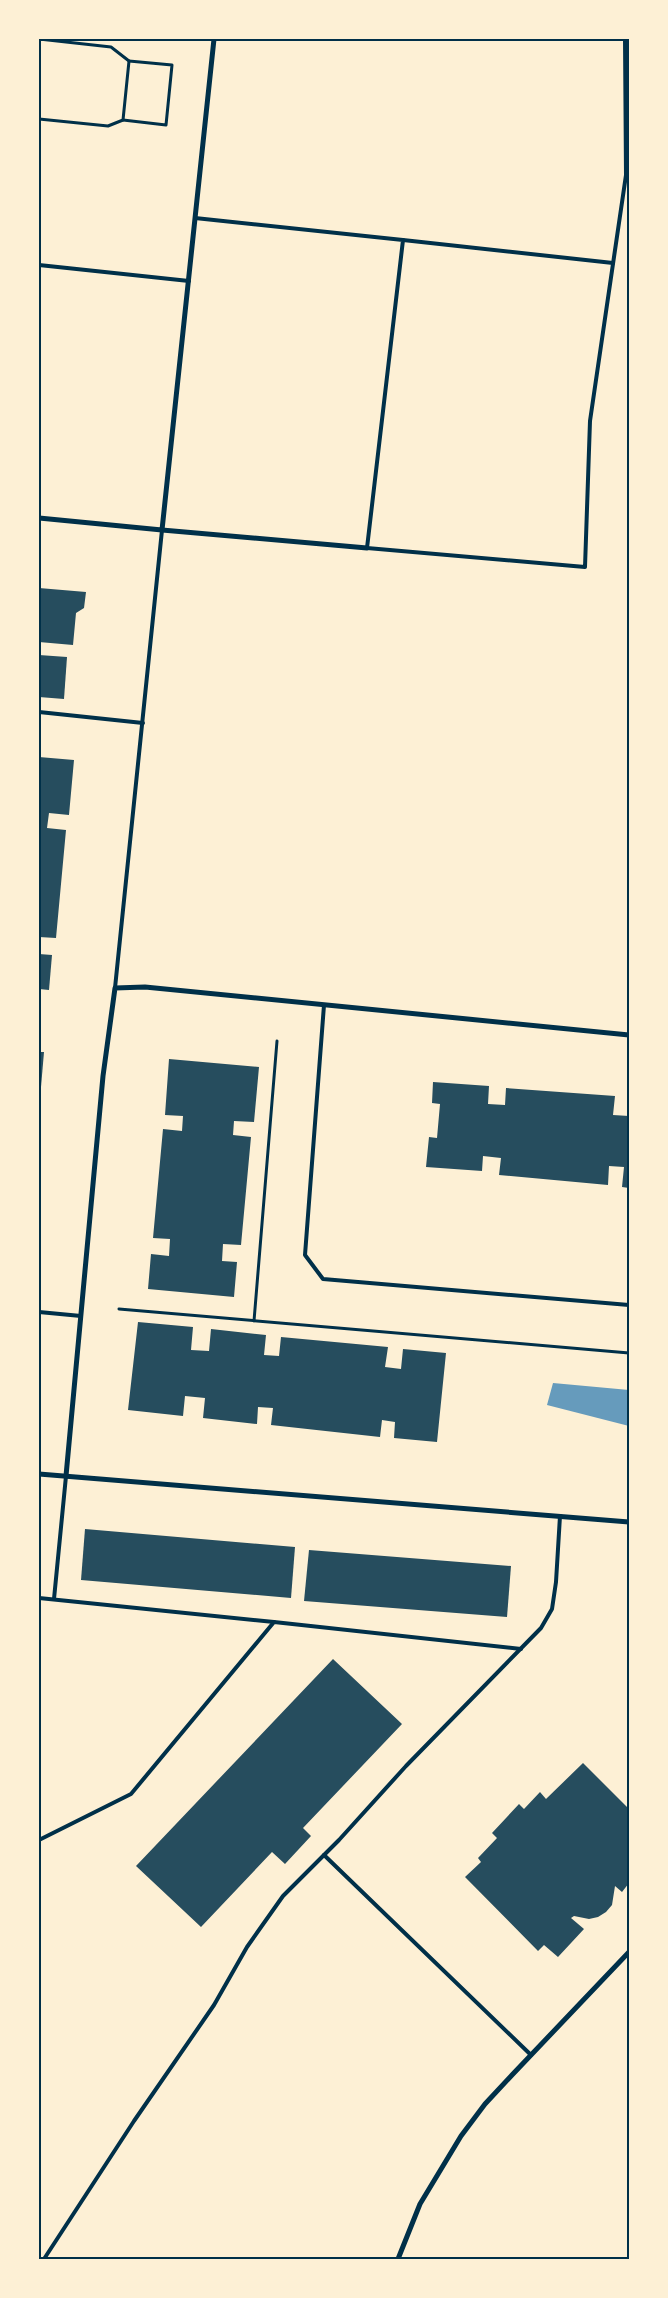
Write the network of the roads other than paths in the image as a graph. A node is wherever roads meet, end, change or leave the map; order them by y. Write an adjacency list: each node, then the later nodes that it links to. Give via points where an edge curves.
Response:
1 (214, 39): 3 (street)
2 (625, 39): 5 (lane, via 626,175)
3 (195, 218): 4 (lane); 7 (street)
4 (403, 240): 5 (lane); 10 (lane)
5 (613, 263): 10 (lane, via 590,421 585,567)
6 (39, 265): 7 (lane)
7 (189, 281): 9 (street)
8 (39, 518): 9 (street)
9 (162, 530): 10 (street); 12 (lane)
10 (367, 548)
11 (39, 712): 12 (lane)
12 (142, 723): 13 (lane)
13 (115, 988): 14 (street, via 145,987); 18 (street, via 103,1076)
14 (324, 1005): 15 (street); 16 (lane, via 306,1255 323,1280)
15 (629, 1035)
16 (629, 1305)
17 (39, 1312): 18 (lane)
18 (81, 1316): 20 (street)
19 (39, 1474): 20 (street)
20 (66, 1476): 21 (street); 24 (lane)
21 (560, 1516): 22 (street); 26 (lane, via 552,1609 541,1628)
22 (629, 1522)
23 (39, 1598): 24 (lane)
24 (54, 1599): 25 (lane)
25 (274, 1622): 26 (lane); 27 (lane, via 131,1794)
26 (521, 1649): 28 (lane)
27 (39, 1840)
28 (324, 1855): 30 (lane); 31 (lane, via 283,1896 247,1946 214,2005)
29 (629, 1952): 30 (street)
30 (531, 2055): 32 (street, via 485,2104 456,2144 420,2204)
31 (44, 2259)
32 (398, 2259)

